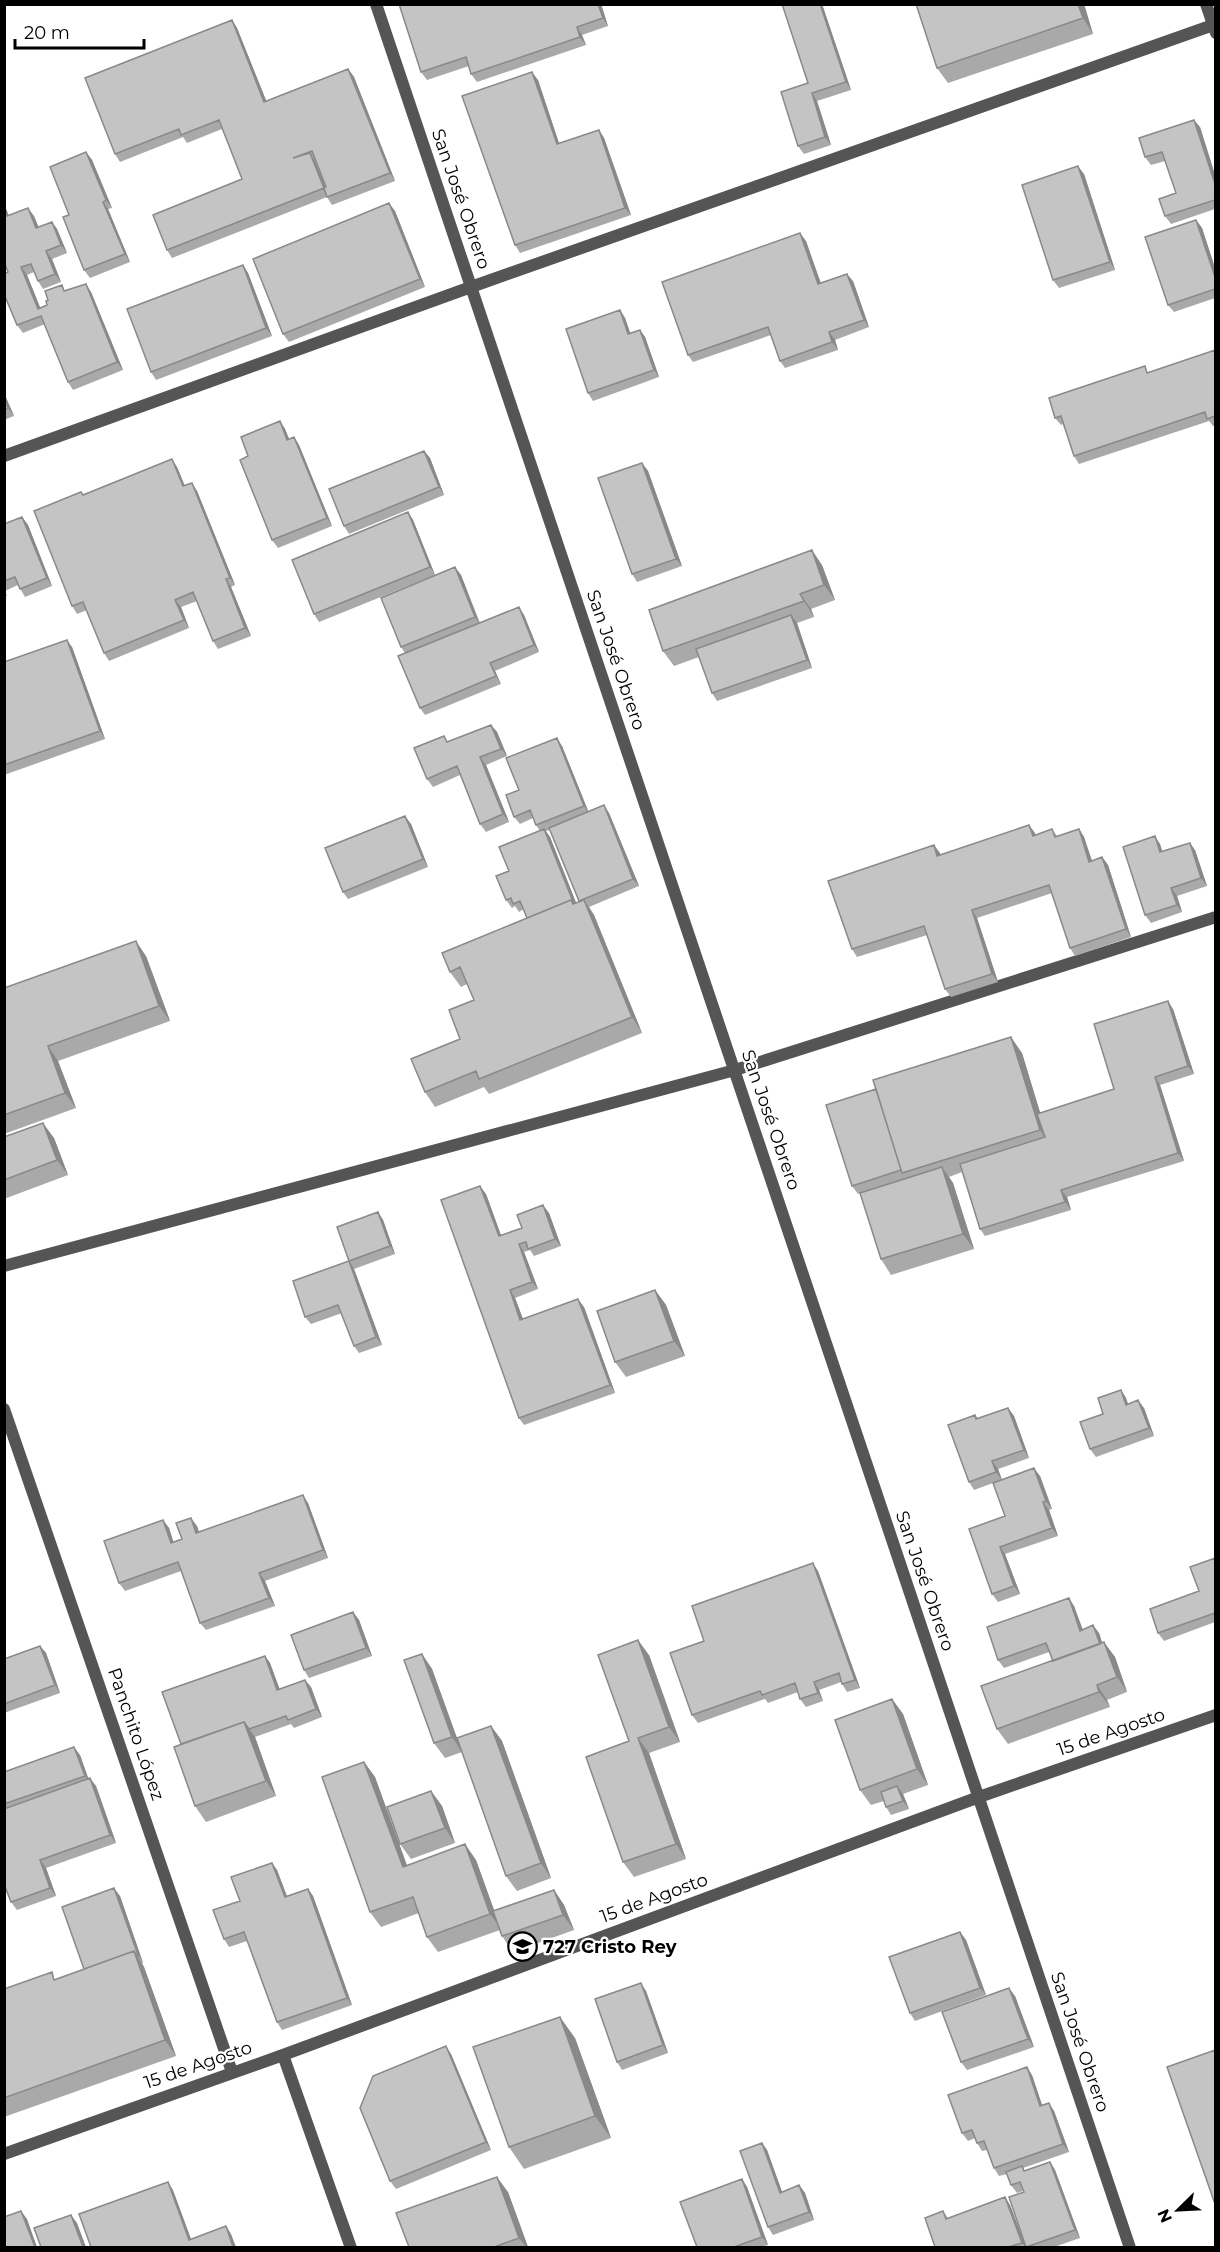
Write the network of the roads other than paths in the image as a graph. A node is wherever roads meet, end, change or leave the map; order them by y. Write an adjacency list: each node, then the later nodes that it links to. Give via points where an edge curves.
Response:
1 (376, 4): 4 (street, San José Obrero)
2 (1206, 4): 3 (street)
3 (1215, 27): 4 (street)
4 (471, 286): 5 (street); 7 (street, San José Obrero)
5 (4, 456)
6 (1215, 917): 7 (street)
7 (735, 1070): 8 (street); 11 (street, San José Obrero)
8 (4, 1266)
9 (4, 1408): 13 (street, Panchito López)
10 (1215, 1715): 11 (street, 15 de Agosto)
11 (979, 1797): 12 (street, 15 de Agosto); 16 (street, San José Obrero)
12 (283, 2055): 13 (street, 15 de Agosto); 15 (street)
13 (232, 2072): 14 (street, 15 de Agosto)
14 (4, 2154)
15 (351, 2247)
16 (1130, 2247)

